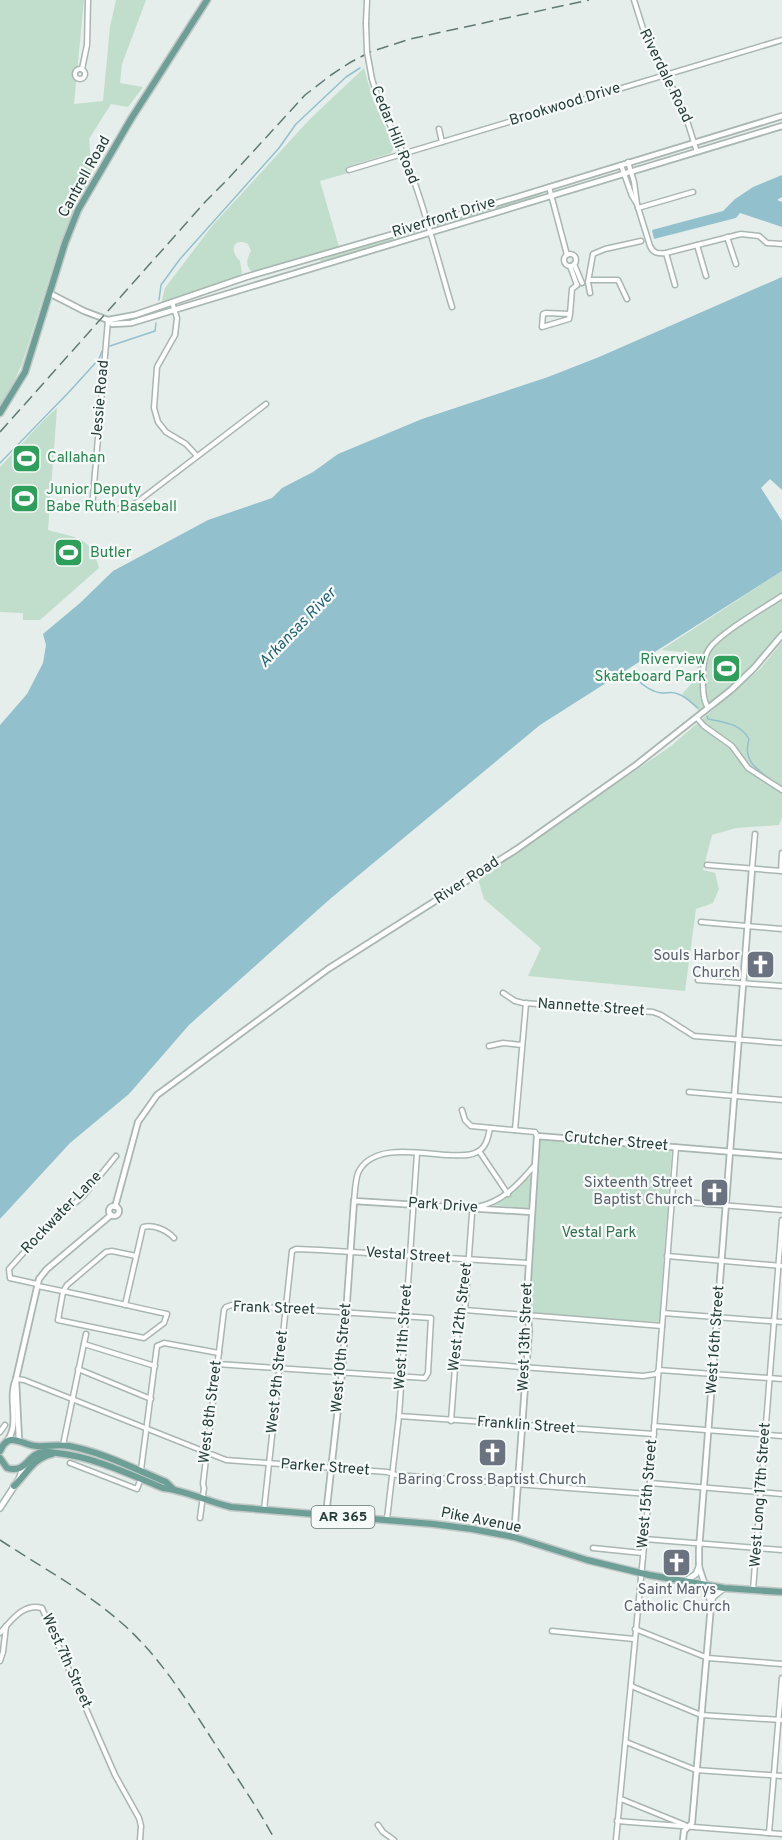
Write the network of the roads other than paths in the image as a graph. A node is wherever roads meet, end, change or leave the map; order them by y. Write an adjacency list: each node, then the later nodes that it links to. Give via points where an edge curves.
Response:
1 (88, 0): 6 (street)
2 (207, 0): 38 (main road, Cantrell Road, via 78,210)
3 (367, 0): 14 (street, Cedar Hill Road, bridge, via 367,52 372,79)
4 (634, 0): 7 (street, Riverdale Road, via 642,30)
5 (782, 40): 7 (street, Brookwood Drive)
6 (82, 69)
7 (665, 74): 11 (street, Brookwood Drive); 12 (street, Riverdale Road)
8 (782, 116): 12 (street, Riverfront Drive)
9 (782, 126): 13 (street, Riverfront Drive)
10 (439, 129): 11 (street)
11 (442, 142): 14 (street, Brookwood Drive)
12 (695, 142): 13 (street, Riverdale Road); 15 (street, Riverfront Drive)
13 (698, 152): 18 (street, Riverfront Drive)
14 (404, 154): 17 (street, Brookwood Drive); 24 (street, Cedar Hill Road)
15 (628, 162): 16 (street, Riverfront Drive); 18 (street)
16 (621, 164): 19 (street); 20 (street, Riverfront Drive)
17 (349, 170)
18 (631, 172): 19 (street, Riverfront Drive); 23 (street)
19 (624, 174): 22 (street, Riverfront Drive); 23 (street)
20 (549, 187): 22 (street); 24 (street, Riverfront Drive)
21 (693, 192): 23 (street)
22 (551, 196): 25 (street, Riverfront Drive); 31 (street)
23 (638, 206): 30 (street, via 651,250)
24 (426, 223): 25 (street, Cedar Hill Road); 41 (street, Riverfront Drive)
25 (429, 232): 42 (street, Cedar Hill Road); 43 (street, Riverfront Drive)
26 (727, 237): 28 (street, via 748,234 767,243); 29 (street); 32 (street)
27 (641, 241): 35 (street, via 594,253)
28 (782, 244)
29 (697, 245): 30 (street); 34 (street)
30 (666, 253): 37 (street)
31 (567, 255): 33 (street, via 564,262); 33 (street, via 576,260)
32 (736, 264)
33 (572, 265): 36 (street)
34 (706, 276)
35 (589, 281): 36 (street); 39 (street); 40 (street, via 618,280)
36 (579, 284): 44 (street, via 573,288)
37 (675, 285)
38 (49, 293): 45 (street, Riverfront Drive); 47 (main road, Cantrell Road, via 25,372)
39 (590, 293)
40 (627, 299)
41 (172, 302): 43 (street); 45 (street, Riverfront Drive)
42 (452, 307)
43 (174, 310): 45 (street, Riverfront Drive, via 128,324 112,324); 48 (street, via 175,335 157,367 154,408 166,432)
44 (570, 314): 44 (street, via 543,314 542,327 569,319)
45 (108, 320): 48 (street, Jessie Road, via 92,508 118,509 136,503)
46 (266, 404): 48 (street)
47 (0, 413)
48 (197, 456)
49 (782, 596): 51 (street, via 708,650 703,687)
50 (782, 636): 51 (street, River Road, via 746,676)
51 (708, 708): 52 (street, River Road)
52 (697, 718): 53 (street, via 722,737 748,768); 104 (street, River Road, via 517,849 328,969 162,1091 142,1114 135,1130 111,1215 47,1269)
53 (782, 790)
54 (755, 834): 57 (street, West 16th Street)
55 (782, 853): 58 (street)
56 (707, 865): 57 (street)
57 (752, 869): 58 (street); 60 (street, West 16th Street)
58 (781, 871)
59 (700, 921): 60 (street)
60 (748, 926): 61 (street); 63 (street, West 16th Street)
61 (782, 929)
62 (698, 980): 63 (street)
63 (743, 983): 64 (street); 67 (street, West 16th Street)
64 (782, 986)
65 (503, 993): 66 (street, Nannette Street)
66 (526, 1003): 67 (street, Nannette Street, via 654,1012 693,1036); 69 (street)
67 (739, 1039): 68 (street, Nannette Street); 72 (street, West 16th Street)
68 (782, 1043)
69 (522, 1045): 70 (street); 76 (street)
70 (489, 1046)
71 (689, 1092): 72 (street)
72 (735, 1096): 73 (street); 80 (street, West 16th Street)
73 (782, 1100)
74 (462, 1110): 75 (street, Crutcher Street, via 471,1126)
75 (490, 1128): 76 (street, Crutcher Street); 79 (street, via 488,1140)
76 (515, 1130): 77 (street, Crutcher Street, via 534,1132)
77 (537, 1136): 78 (street, Crutcher Street); 84 (street, West 13th Street)
78 (676, 1147): 80 (street, Crutcher Street); 87 (street, West 15th Street)
79 (479, 1151): 81 (street, via 460,1156); 85 (street)
80 (730, 1152): 83 (street, Crutcher Street); 89 (street, West 16th Street)
81 (417, 1153): 86 (street, via 389,1152 369,1159 357,1175); 88 (street, West 11th Street)
82 (116, 1156): 104 (street, Rockwater Lane, via 84,1195 42,1232 9,1269 10,1278)
83 (782, 1156)
84 (534, 1166): 85 (street); 92 (street, West 13th Street)
85 (508, 1194): 91 (street)
86 (354, 1201): 88 (street, Park Drive); 95 (street, West 10th Street)
87 (671, 1201): 89 (street); 99 (street, West 15th Street)
88 (413, 1204): 91 (street, Park Drive); 98 (street, West 11th Street)
89 (726, 1205): 90 (street); 101 (street, West 16th Street)
90 (782, 1210)
91 (472, 1211): 92 (street, Park Drive); 100 (street, West 12th Street)
92 (532, 1212): 102 (street, West 13th Street)
93 (782, 1220): 103 (street, West Long 17th Street)
94 (174, 1238): 97 (street, via 154,1226 143,1227)
95 (350, 1252): 96 (street, Vestal Street, via 296,1249); 98 (street, Vestal Street); 110 (street, West 10th Street)
96 (290, 1253): 108 (street, West 9th Street)
97 (136, 1256): 105 (street, via 106,1252); 106 (street)
98 (410, 1256): 100 (street, Vestal Street); 112 (street, West 11th Street)
99 (667, 1256): 101 (street); 111 (street, West 15th Street)
100 (468, 1260): 102 (street, Vestal Street); 109 (street, West 12th Street)
101 (722, 1261): 103 (street); 114 (street, West 16th Street)
102 (528, 1263): 113 (street, West 13th Street)
103 (780, 1266): 115 (street, West Long 17th Street)
104 (37, 1285): 105 (street); 132 (street)
105 (63, 1292): 106 (street); 106 (street, via 58,1320 144,1338 164,1323 167,1314)
106 (125, 1305)
107 (226, 1307): 108 (street, Frank Street); 120 (street, West 8th Street)
108 (286, 1308): 110 (street, Frank Street); 125 (street, West 9th Street)
109 (465, 1310): 113 (street); 121 (street, West 12th Street, via 459,1314)
110 (346, 1312): 112 (street, Frank Street); 128 (street, West 10th Street)
111 (663, 1313): 114 (street); 117 (street, West 15th Street)
112 (406, 1316): 130 (street, West 11th Street); 130 (street, Frank Street, via 431,1318 427,1375)
113 (528, 1316): 117 (street); 124 (street, West 13th Street)
114 (717, 1317): 115 (street); 129 (street, West 16th Street)
115 (774, 1322): 116 (street); 131 (street, West Long 17th Street)
116 (782, 1322)
117 (662, 1326): 127 (street, West 15th Street)
118 (86, 1334): 119 (street)
119 (84, 1344): 123 (street); 126 (street)
120 (219, 1353): 122 (street, West 8th Street); 123 (street, via 164,1343 157,1346)
121 (455, 1362): 124 (street); 137 (street, West 12th Street)
122 (217, 1364): 125 (street); 152 (street, West 8th Street)
123 (154, 1366): 135 (street)
124 (526, 1367): 127 (street, via 643,1376); 139 (street, West 13th Street)
125 (279, 1368): 128 (street); 156 (street, West 9th Street)
126 (78, 1369): 134 (street); 135 (street)
127 (659, 1370): 129 (street); 140 (street, West 15th Street)
128 (342, 1372): 130 (street); 158 (street, West 10th Street)
129 (713, 1374): 131 (street); 142 (street, West 16th Street)
130 (402, 1375): 136 (street, West 11th Street)
131 (770, 1378): 133 (street); 145 (street, West Long 17th Street)
132 (16, 1379): 134 (street, Parker Street); 147 (street); 148 (street, via 12,1392 14,1427)
133 (782, 1379)
134 (72, 1399): 141 (street, Parker Street); 149 (street)
135 (150, 1399): 141 (street)
136 (399, 1416): 137 (street, Franklin Street); 159 (street, West 11th Street)
137 (451, 1421): 139 (street, Franklin Street)
138 (5, 1425): 143 (street)
139 (522, 1426): 144 (street, Franklin Street); 162 (street, West 13th Street)
140 (654, 1426): 142 (street); 144 (street, West 15th Street)
141 (147, 1429): 152 (street, Parker Street); 160 (street)
142 (709, 1430): 145 (street); 164 (street, West 16th Street)
143 (0, 1432)
144 (654, 1434): 161 (street, West 15th Street)
145 (766, 1435): 146 (street); 165 (street, West Long 17th Street)
146 (782, 1436)
147 (20, 1441): 148 (main road, AR 365); 149 (main road, Pike Avenue / AR 365, via 38,1446); 155 (main road, via 29,1452)
148 (7, 1442): 150 (main road)
149 (63, 1445): 160 (main road, Pike Avenue / AR 365, via 88,1451)
150 (0, 1451)
151 (59, 1453): 155 (main road, Pike Avenue, via 40,1452); 160 (main road, Pike Avenue / AR 365); 163 (main road, via 37,1460)
152 (206, 1454): 156 (street, Parker Street); 168 (street, West 8th Street)
153 (0, 1458): 157 (main road)
154 (70, 1463): 160 (street, via 137,1489)
155 (26, 1464): 157 (main road, Pike Avenue); 163 (main road)
156 (269, 1464): 158 (street, Parker Street); 170 (street, West 9th Street)
157 (6, 1468): 163 (main road, via 13,1474)
158 (331, 1468): 159 (street, Parker Street); 171 (street, West 10th Street)
159 (393, 1474): 162 (street, Parker Street); 173 (street, West 11th Street)
160 (141, 1475): 168 (main road, Pike Avenue / AR 365, via 163,1488)
161 (650, 1483): 164 (street); 166 (street, West 15th Street)
162 (518, 1485): 166 (street, Parker Street); 174 (street, West 13th Street)
163 (14, 1486): 169 (main road)
164 (704, 1487): 165 (street); 176 (street, West 16th Street)
165 (761, 1492): 167 (street); 178 (street, West Long 17th Street)
166 (649, 1494): 175 (street, West 15th Street)
167 (782, 1494)
168 (202, 1499): 170 (main road, Pike Avenue / AR 365); 172 (street, West 8th Street)
169 (0, 1508)
170 (264, 1511): 171 (main road, Pike Avenue / AR 365)
171 (326, 1515): 173 (main road, Pike Avenue / AR 365)
172 (200, 1518)
173 (387, 1520): 174 (main road, Pike Avenue / AR 365, via 472,1529)
174 (514, 1538): 182 (main road, Pike Avenue / AR 365)
175 (644, 1539): 176 (street); 180 (street, West 15th Street)
176 (700, 1544): 178 (street); 181 (street, West 16th Street)
177 (593, 1548): 180 (street)
178 (757, 1548): 179 (street); 186 (street, West Long 17th Street)
179 (782, 1550)
180 (642, 1553): 182 (street, West 15th Street)
181 (699, 1567): 183 (main road); 184 (street, West 16th Street)
182 (640, 1573): 183 (main road, Pike Avenue / AR 365); 190 (street, West 15th Street)
183 (684, 1582): 184 (main road, Pike Avenue / AR 365)
184 (705, 1585): 185 (main road, Pike Avenue / AR 365); 188 (street, West 16th Street)
185 (724, 1588): 186 (main road, Pike Avenue / AR 365); 188 (main road)
186 (753, 1590): 187 (main road, Pike Avenue / AR 365)
187 (782, 1592)
188 (711, 1603): 195 (street, West 16th Street)
189 (6, 1626): 192 (street, West 7th Street); 194 (street); 212 (street, West 7th Street, via 24,1609 42,1608 119,1784 141,1822)
190 (635, 1629): 193 (street, West 15th Street); 195 (street)
191 (552, 1631): 193 (street)
192 (0, 1633)
193 (634, 1639): 199 (street, West 15th Street)
194 (2, 1642): 196 (street)
195 (706, 1657): 197 (street); 200 (street, West 16th Street)
196 (0, 1661)
197 (782, 1664)
198 (782, 1678): 201 (street)
199 (630, 1686): 200 (street); 202 (street, West 15th Street)
200 (701, 1715): 201 (street); 203 (street, West 16th Street)
201 (780, 1720): 204 (street)
202 (626, 1742): 203 (street); 206 (street, West 15th Street)
203 (696, 1770): 204 (street); 209 (street, West 16th Street, via 692,1822)
204 (774, 1775): 205 (street); 210 (street)
205 (782, 1776)
206 (621, 1799): 207 (street, West 15th Street); 209 (street)
207 (617, 1821): 209 (street); 214 (street, West 15th Street)
208 (378, 1825): 213 (street)
209 (688, 1827): 210 (street); 215 (street, West 16th Street)
210 (769, 1833): 211 (street)
211 (782, 1834)
212 (140, 1840)
213 (394, 1840)
214 (616, 1840)
215 (683, 1840)

